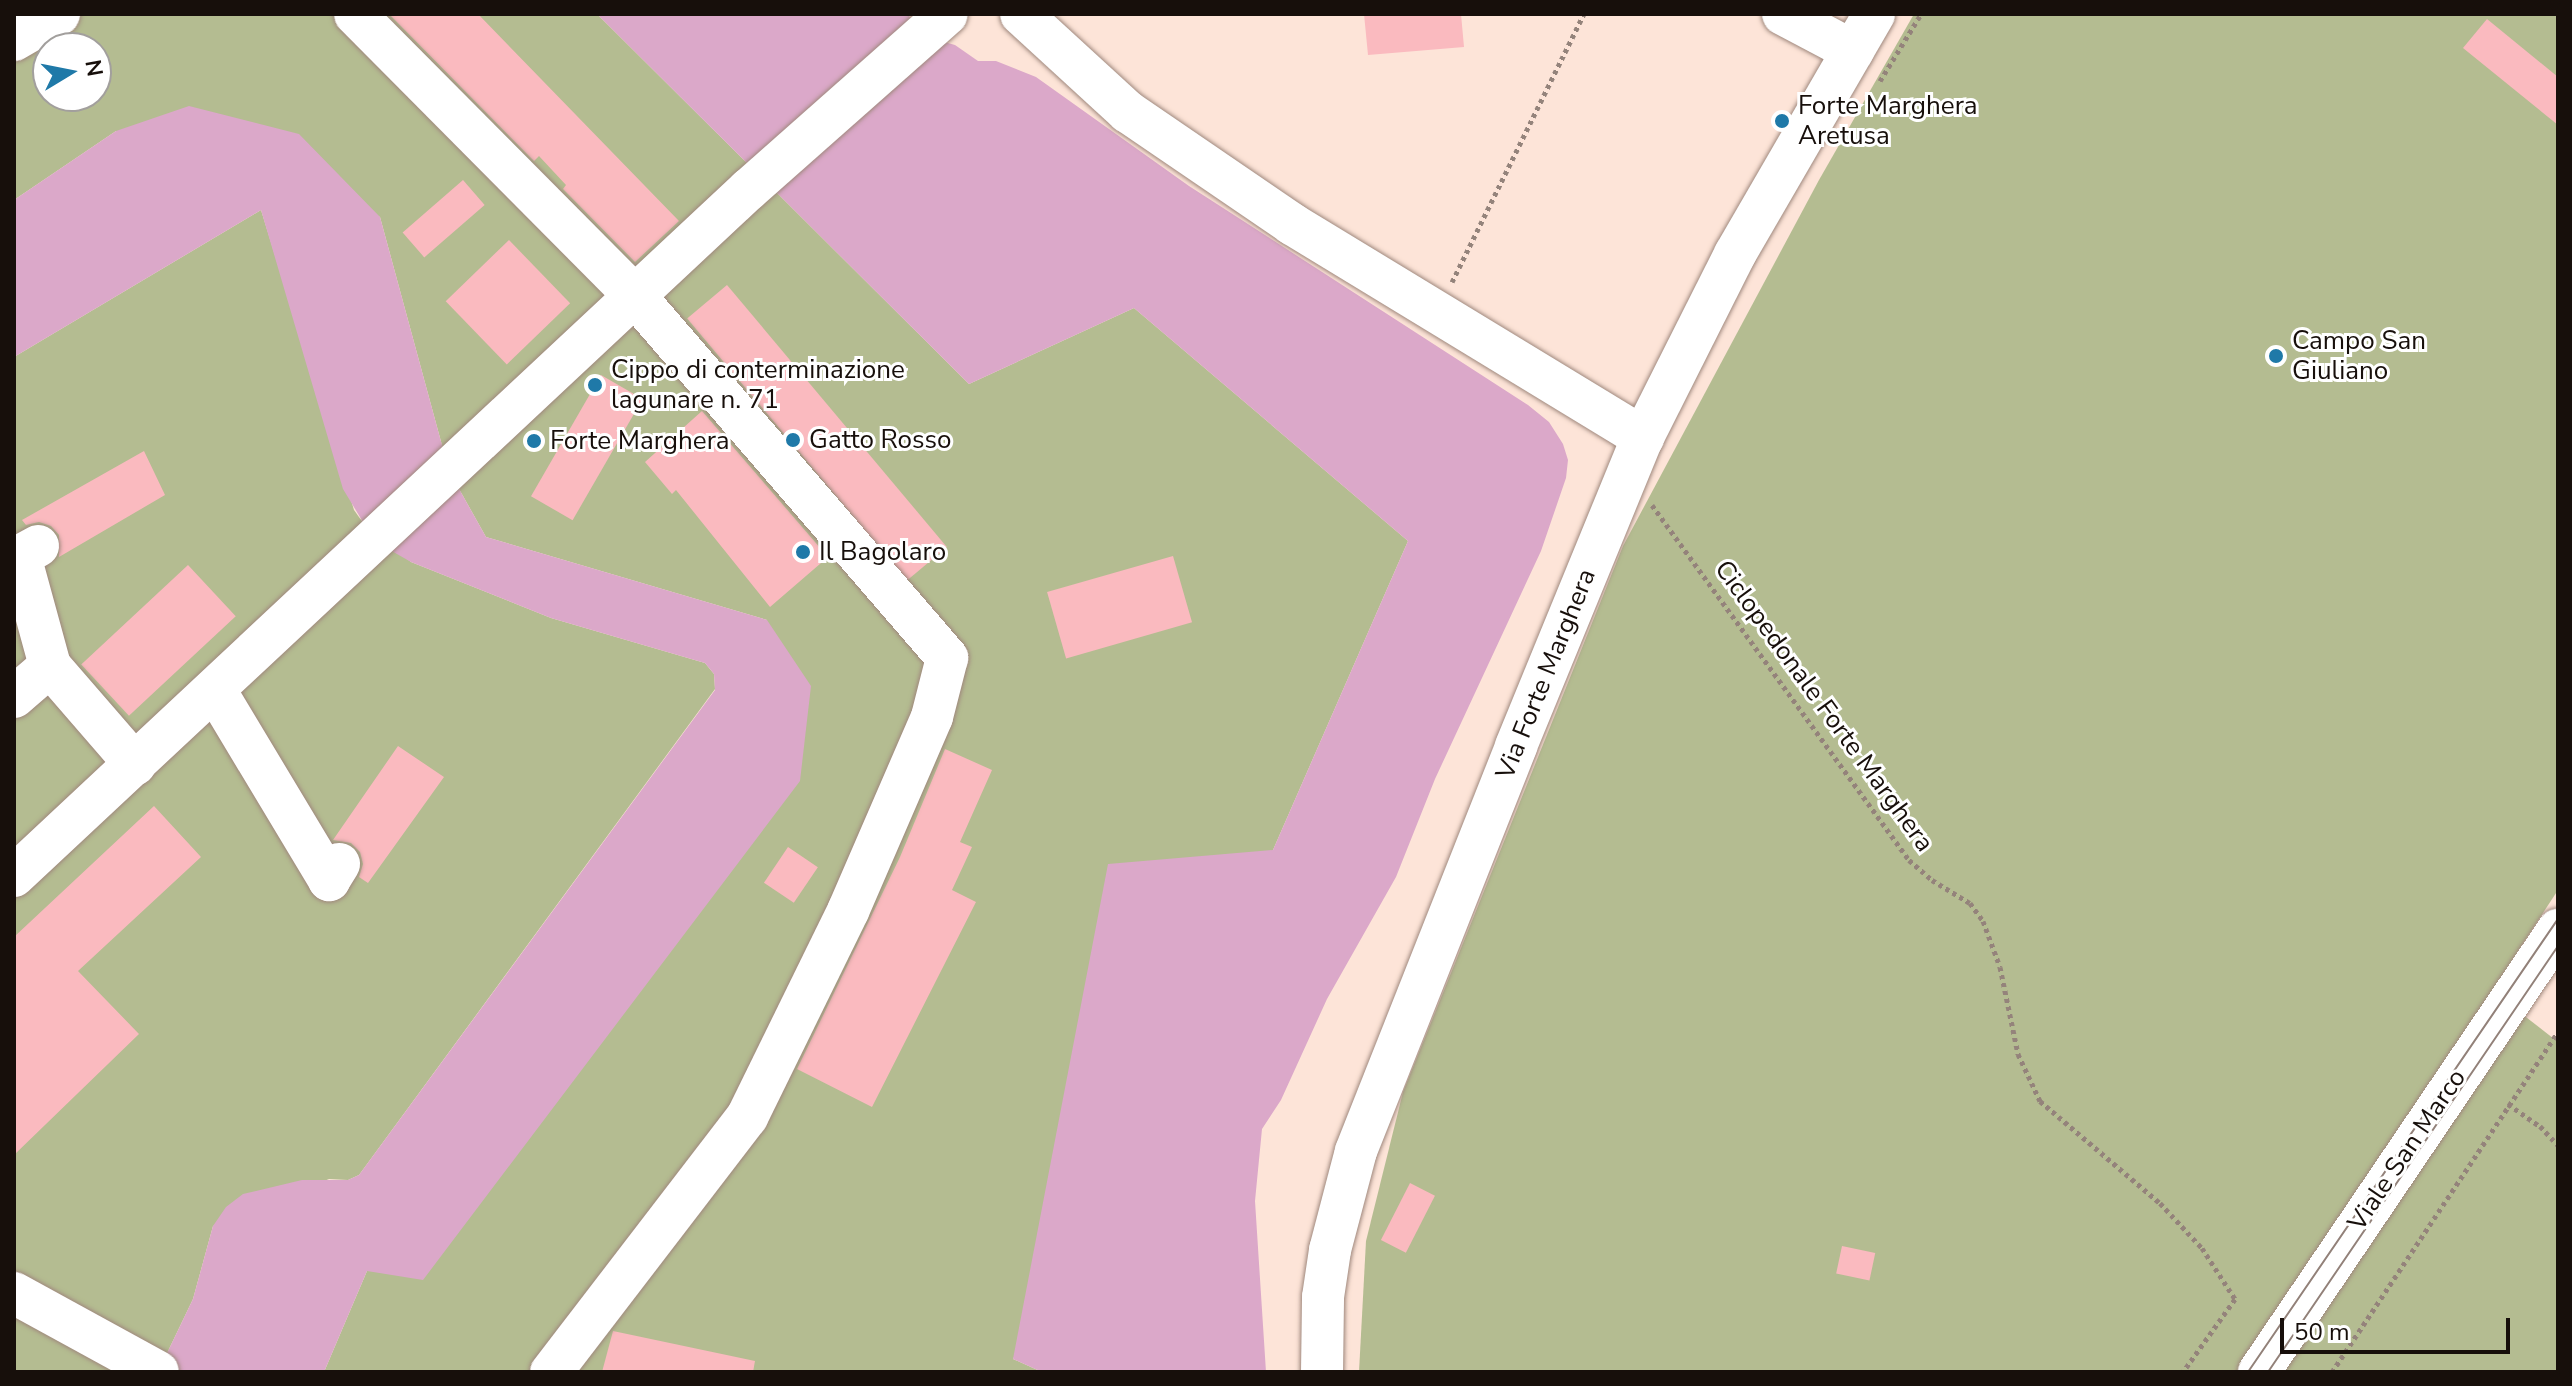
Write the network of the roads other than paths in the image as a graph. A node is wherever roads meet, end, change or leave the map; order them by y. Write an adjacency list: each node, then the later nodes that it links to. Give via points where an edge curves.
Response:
1 (59, 14): 7 (street)
2 (355, 14): 9 (street)
3 (1021, 14): 10 (street, via 1128,112 1292,224)
4 (1783, 14): 8 (street)
5 (1874, 14): 8 (street, Via Forte Marghera)
6 (940, 20): 9 (street)
7 (14, 40)
8 (1853, 51): 10 (street, Via Forte Marghera, via 1735,254)
9 (635, 296): 13 (street); 21 (street, via 947,658 932,717 848,911 747,1117)
10 (1643, 437): 22 (street, Via Forte Marghera, via 1356,1151 1330,1250)
11 (38, 546): 12 (street, via 20,556)
12 (50, 666): 14 (street); 15 (street)
13 (215, 690): 15 (street); 16 (street, via 329,880)
14 (14, 697)
15 (135, 764): 17 (street)
16 (339, 864)
17 (14, 876)
18 (2558, 930): 23 (street, Viale San Marco)
19 (14, 1293): 20 (street)
20 (152, 1370)
21 (551, 1372)
22 (1322, 1372)
23 (2259, 1372)

